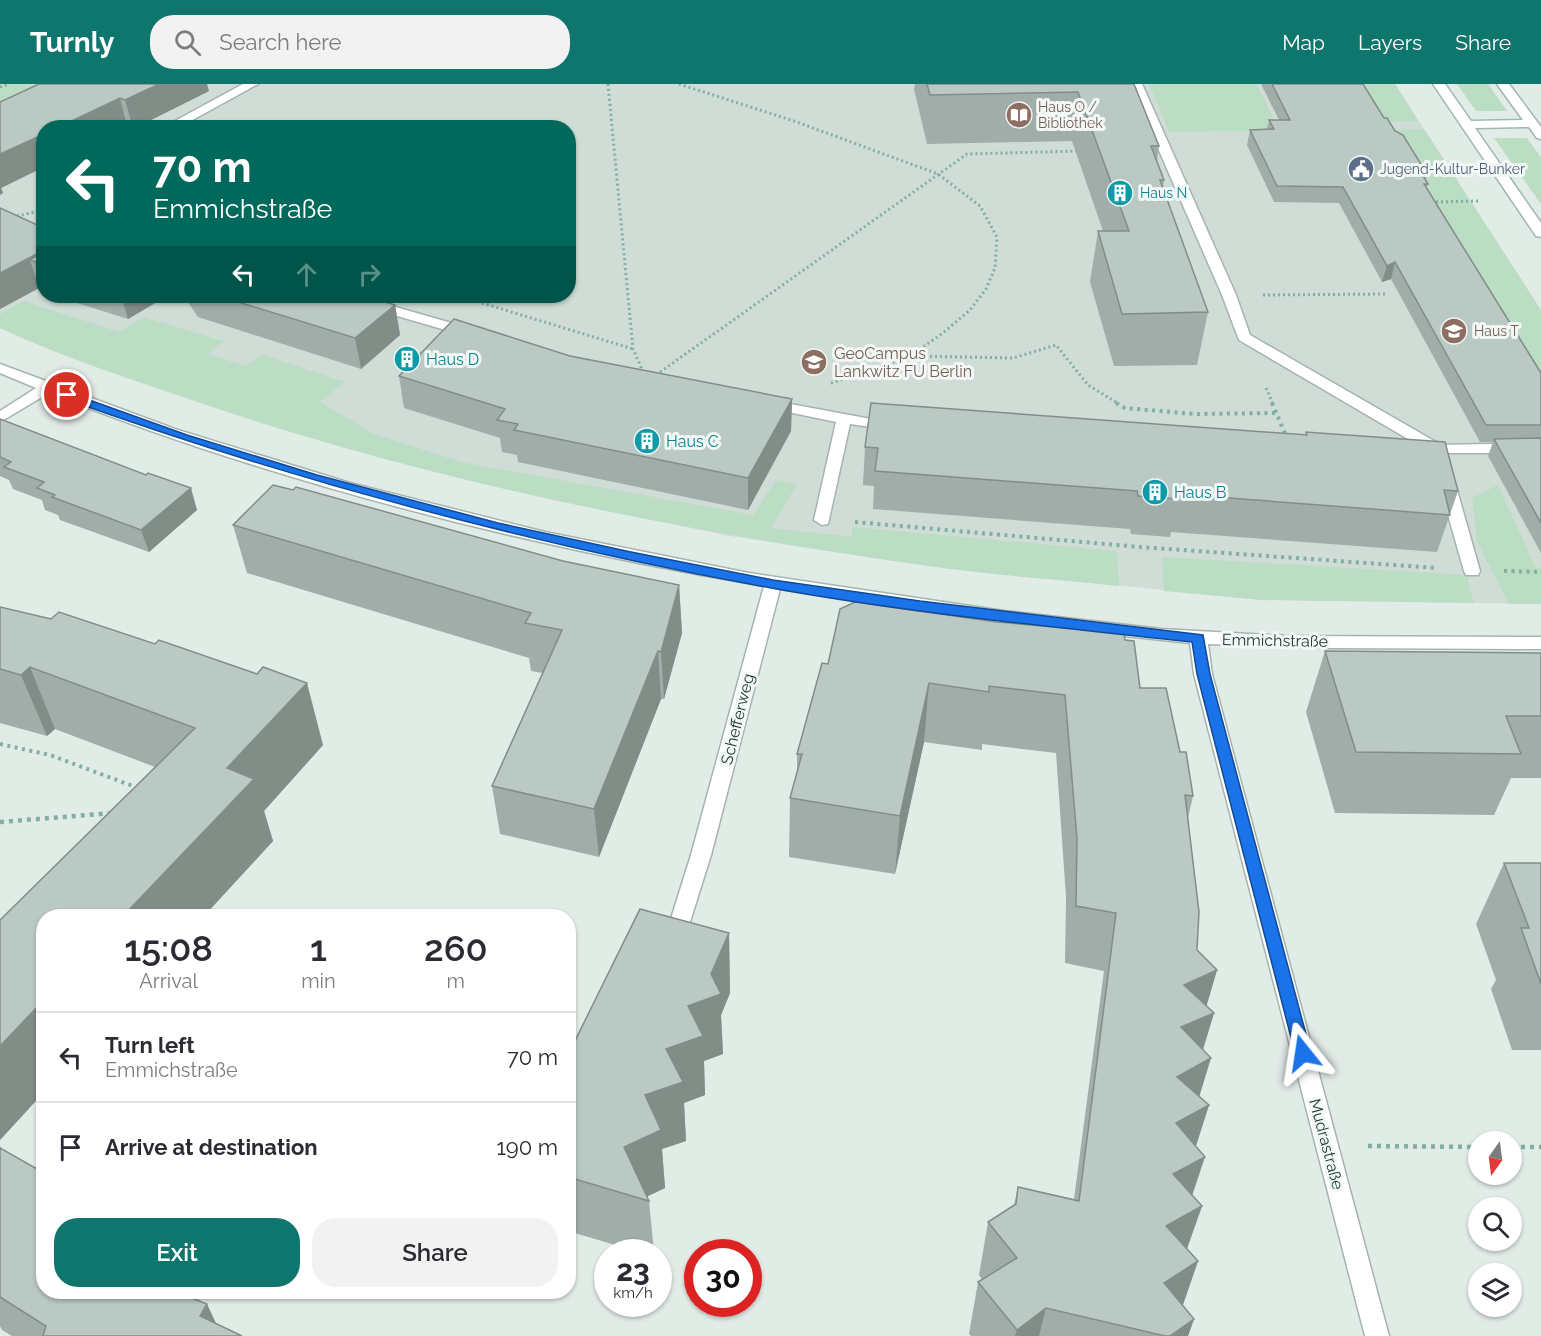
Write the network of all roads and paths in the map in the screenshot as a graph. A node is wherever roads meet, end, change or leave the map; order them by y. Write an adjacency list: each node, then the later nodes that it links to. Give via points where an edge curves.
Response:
1 (8, 84): 8 (path)
2 (252, 84): 9 (street)
3 (608, 84): 26 (path)
4 (679, 84): 14 (path)
5 (1137, 84): 21 (street)
6 (1439, 84): 11 (street)
7 (1503, 84): 10 (street)
8 (0, 87)
9 (183, 120)
10 (1532, 123): 11 (street); 12 (street)
11 (1467, 125): 19 (street)
12 (1541, 135)
13 (1083, 150): 14 (path, via 967,154)
14 (938, 174): 26 (path, via 647,381); 27 (path, via 980,206 998,237 995,268 986,289 970,310)
15 (1478, 201): 16 (path)
16 (1422, 203)
17 (36, 212): 18 (path)
18 (11, 217)
19 (1541, 233)
20 (1388, 294): 21 (path)
21 (1229, 295): 24 (street)
22 (368, 303): 25 (street)
23 (484, 303): 26 (path)
24 (1244, 337): 32 (path); 39 (street)
25 (489, 339)
26 (633, 349)
27 (910, 356): 31 (path, via 827,384); 32 (path, via 1013,358 1056,345 1088,385 1125,408 1195,414)
28 (0, 368): 29 (street, Emmichstraße)
29 (47, 388): 33 (street); 42 (street, Emmichstraße, via 215,447 408,504 620,554)
30 (755, 402): 31 (street)
31 (811, 412): 34 (street)
32 (1277, 413): 36 (path)
33 (0, 417)
34 (844, 419): 35 (street); 40 (street)
35 (906, 426)
36 (1289, 441)
37 (1541, 448): 39 (street)
38 (1405, 450): 39 (street)
39 (1441, 460): 41 (street)
40 (822, 520): 41 (path)
41 (1472, 571)
42 (773, 584): 43 (street, Emmichstraße, via 1015,618); 49 (street, Schefferweg)
43 (1198, 638): 44 (street, Emmichstraße); 54 (street, Mudrastraße, via 1203,674)
44 (1541, 643)
45 (0, 744): 46 (path, via 50,755)
46 (145, 791)
47 (124, 812): 48 (path)
48 (0, 822)
49 (679, 925)
50 (1368, 1146): 51 (path)
51 (1468, 1147)
52 (1522, 1147): 53 (path)
53 (1541, 1147)
54 (1377, 1336)

